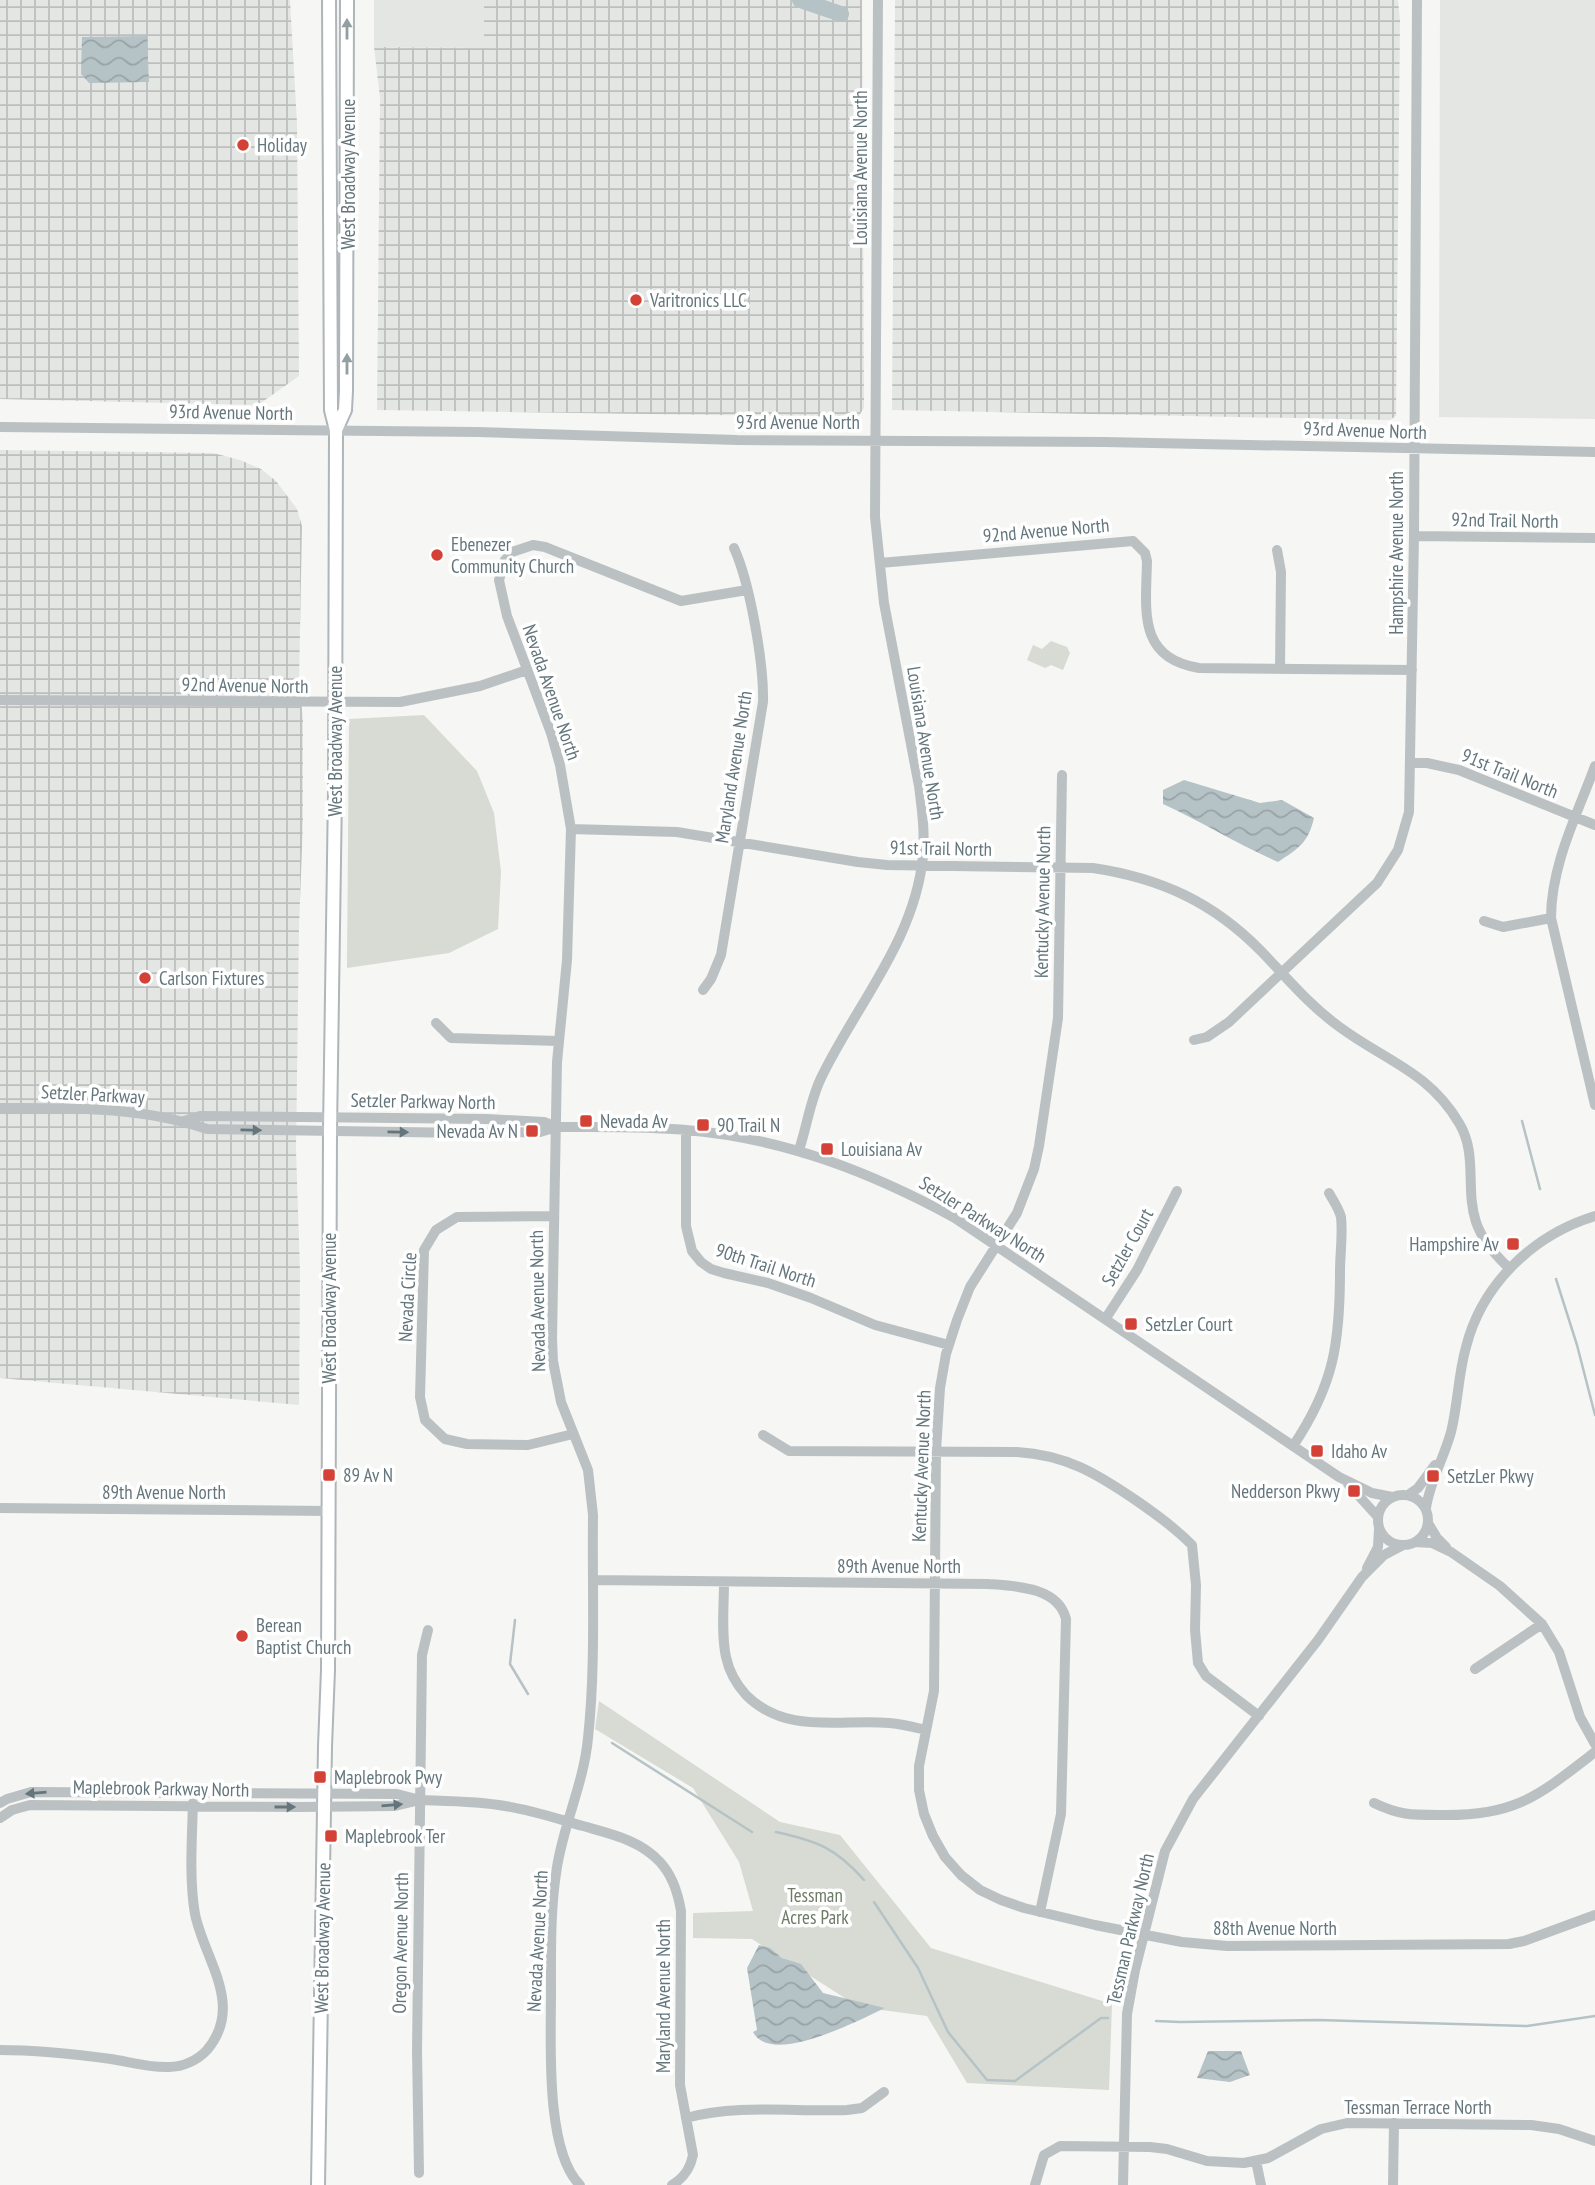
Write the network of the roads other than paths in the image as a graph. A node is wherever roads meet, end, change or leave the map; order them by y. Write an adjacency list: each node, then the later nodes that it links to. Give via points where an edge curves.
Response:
1 (329, 0): 6 (main road, West Broadway Avenue, via 331,410)
2 (347, 0): 6 (main road, West Broadway Avenue, one-way to 2, via 345,410 346,391)
3 (878, 0): 7 (street, Louisiana Avenue North)
4 (1417, 0): 8 (street, Hampshire Avenue North)
5 (0, 427): 6 (street, 93rd Avenue North)
6 (336, 430): 7 (street, 93rd Avenue North); 20 (main road, West Broadway Avenue)
7 (876, 440): 8 (street, 93rd Avenue North); 14 (street, Louisiana Avenue North, via 875,517)
8 (1413, 450): 9 (street, 93rd Avenue North); 10 (street, Hampshire Avenue North)
9 (1595, 452)
10 (1414, 536): 11 (street, 92nd Trail North); 18 (street, Hampshire Avenue North)
11 (1595, 538)
12 (734, 548): 15 (street, Maryland Avenue North)
13 (1277, 550): 16 (street)
14 (880, 563): 16 (street, 92nd Avenue North, via 1133,541 1145,552 1148,628 1161,652 1172,661 1199,668); 28 (street, Louisiana Avenue North, via 919,786)
15 (747, 590): 17 (street, Nevada Avenue North, via 681,601 545,547 533,545 512,552 499,580); 27 (street, Maryland Avenue North, via 763,684)
16 (1280, 669): 18 (street, 92nd Avenue North)
17 (527, 670): 20 (street, 92nd Avenue North, via 429,698); 26 (street, Nevada Avenue North, via 560,765)
18 (1412, 670): 21 (street, Hampshire Avenue North)
19 (0, 700): 20 (street, 92nd Avenue North)
20 (335, 704): 40 (main road, West Broadway Avenue)
21 (1410, 763): 24 (street, 91st Trail North, via 1459,770); 32 (street, Hampshire Avenue North, via 1409,812 1388,867 1370,890)
22 (1595, 766): 24 (street)
23 (1062, 775): 29 (street, Kentucky Avenue North)
24 (1576, 818): 25 (street, 91st Trail North); 30 (street, via 1553,884)
25 (1595, 825)
26 (571, 829): 27 (street, 91st Trail North, via 677,832); 36 (street, Nevada Avenue North, via 567,960)
27 (738, 842): 28 (street, 91st Trail North, via 858,862); 33 (street, Maryland Avenue North, via 721,955)
28 (921, 866): 29 (street, 91st Trail North); 45 (street, Louisiana Avenue North, via 902,935 820,1080)
29 (1061, 868): 32 (street, 91st Trail North, via 1125,873 1186,894 1238,930); 50 (street, Kentucky Avenue North, via 1058,1018 1039,1146 1017,1213)
30 (1552, 918): 31 (street, via 1503,927); 37 (street)
31 (1484, 921)
32 (1280, 972): 35 (street, Hampshire Avenue North, via 1228,1022); 51 (street, via 1341,1028 1439,1094 1469,1146 1475,1219 1481,1235)
33 (703, 990)
34 (436, 1023): 36 (street, via 451,1038)
35 (1194, 1040)
36 (558, 1041): 42 (street, Nevada Avenue North)
37 (1591, 1074): 38 (street)
38 (1595, 1105)
39 (0, 1108): 41 (street, Setzler Parkway, via 132,1111)
40 (330, 1118): 41 (street, Setzler Parkway, via 200,1116); 42 (street, Setzler Parkway North, via 487,1119); 44 (main road, West Broadway Avenue)
41 (184, 1121): 44 (street, Setzler Parkway, one-way to 44, via 207,1129)
42 (557, 1127): 43 (street, Setzler Parkway North); 44 (street, Setzler Parkway North, one-way to 42, via 540,1132); 48 (street, Nevada Avenue North)
43 (687, 1130): 45 (street, Setzler Parkway North); 53 (street, 90th Trail North, via 685,1226 692,1251 701,1262 711,1269 811,1298 875,1325)
44 (330, 1131): 64 (main road, West Broadway Avenue)
45 (799, 1150): 50 (street, Setzler Parkway North, via 912,1194)
46 (1177, 1191): 52 (street, Setzler Court, via 1137,1270)
47 (1329, 1193): 56 (street, via 1341,1215 1338,1339 1322,1395)
48 (553, 1216): 54 (street, Nevada Avenue North, via 553,1360); 54 (street, Nevada Circle, via 457,1217 436,1230 424,1250 420,1397 425,1420 445,1439 528,1445)
49 (1595, 1216): 51 (street, via 1544,1238)
50 (996, 1244): 52 (street, Setzler Parkway North); 53 (street, Kentucky Avenue North, via 970,1287)
51 (1509, 1268): 58 (street, via 1472,1328)
52 (1105, 1318): 56 (street, Setzler Parkway North)
53 (949, 1345): 57 (street, Kentucky Avenue North, via 940,1388)
54 (573, 1434): 71 (street, Nevada Avenue North, via 592,1492)
55 (764, 1435): 57 (street, via 789,1451)
56 (1293, 1446): 59 (street, Setzler Parkway North)
57 (936, 1451): 73 (street, Kentucky Avenue North); 77 (street, via 1017,1452 1063,1459 1106,1480 1163,1518 1192,1545 1198,1663 1206,1676)
58 (1441, 1459): 60 (street); 63 (street)
59 (1339, 1477): 61 (street, Setzler Parkway North); 65 (street, Setzler Parkway North, via 1363,1498)
60 (1408, 1495): 61 (street); 63 (street)
61 (1392, 1497): 65 (street, via 1380,1509)
62 (0, 1508): 64 (street, 89th Avenue North)
63 (1426, 1508): 66 (street)
64 (328, 1511): 82 (main road, West Broadway Avenue)
65 (1379, 1522): 68 (street, via 1391,1542); 70 (street, Tessman Parkway North, via 1378,1547)
66 (1428, 1523): 67 (street); 69 (street)
67 (1415, 1542): 68 (street); 69 (street, via 1432,1543)
68 (1403, 1545): 70 (street, Tessman Parkway North, via 1384,1555)
69 (1451, 1552): 74 (street, via 1500,1586)
70 (1362, 1577): 77 (street, Tessman Parkway North)
71 (593, 1580): 72 (street, 89th Avenue North); 88 (street, Nevada Avenue North, via 589,1738)
72 (724, 1582): 73 (street, 89th Avenue North); 78 (street, via 726,1658 737,1683 755,1704 788,1720 888,1723)
73 (936, 1583): 78 (street, Kentucky Avenue North, via 934,1691); 90 (street, 89th Avenue North, via 1001,1585 1037,1592 1058,1601 1066,1619 1061,1814)
74 (1542, 1625): 76 (street); 79 (street, via 1559,1653 1580,1717)
75 (428, 1630): 83 (street, Oregon Avenue North, via 422,1655)
76 (1475, 1669)
77 (1259, 1716): 92 (street, Tessman Parkway North, via 1193,1799 1165,1851)
78 (926, 1730): 89 (street, Kentucky Avenue North, via 919,1766 924,1814 940,1850)
79 (1595, 1744)
80 (1595, 1752): 85 (street, via 1531,1799 1488,1814 1401,1814)
81 (193, 1793): 82 (street, Maplebrook Parkway North); 84 (street, Maplebrook Parkway North, one-way to 84, via 31,1792); 86 (street)
82 (324, 1799): 83 (street, Maryland Avenue North, via 397,1794); 86 (street, Maplebrook Parkway North, one-way to 82); 101 (main road, West Broadway Avenue)
83 (419, 1800): 88 (street, Maryland Avenue North, via 502,1805); 100 (street, Oregon Avenue North)
84 (0, 1803)
85 (1374, 1803)
86 (193, 1807): 87 (street, Maplebrook Parkway North, via 30,1805); 93 (street, via 195,1915 221,1986 219,2025 210,2046 191,2061 169,2068 53,2051)
87 (0, 1818)
88 (568, 1822): 95 (street, Maryland Avenue North, via 641,1846 662,1864 676,1887 681,1911 680,2085); 102 (street, Nevada Avenue North, via 553,1896 550,2075 564,2158)
89 (961, 1875): 90 (street, 88th Avenue North, via 1001,1900)
90 (1040, 1912): 92 (street, 88th Avenue North)
91 (1595, 1915): 92 (street, 88th Avenue North, via 1524,1941 1494,1945 1227,1946)
92 (1143, 1935): 98 (street, Tessman Parkway North, via 1127,2014)
93 (0, 2050)
94 (884, 2092): 95 (street, via 862,2108 847,2110 718,2111)
95 (686, 2118): 103 (street, Maryland Avenue North, via 693,2155 684,2176)
96 (1394, 2123): 97 (street, Tessman Terrace North, via 1531,2125); 99 (street, Tessman Terrace North, via 1335,2125); 107 (street)
97 (1595, 2141)
98 (1124, 2146): 99 (street, Tessman Terrace North, via 1167,2149 1219,2163); 104 (street, Tessman Terrace North, via 1060,2146 1044,2155); 105 (street, Tessman Parkway North)
99 (1256, 2161): 106 (street)
100 (419, 2174)
101 (318, 2185)
102 (580, 2185)
103 (672, 2185)
104 (1035, 2185)
105 (1123, 2185)
106 (1261, 2185)
107 (1393, 2185)

